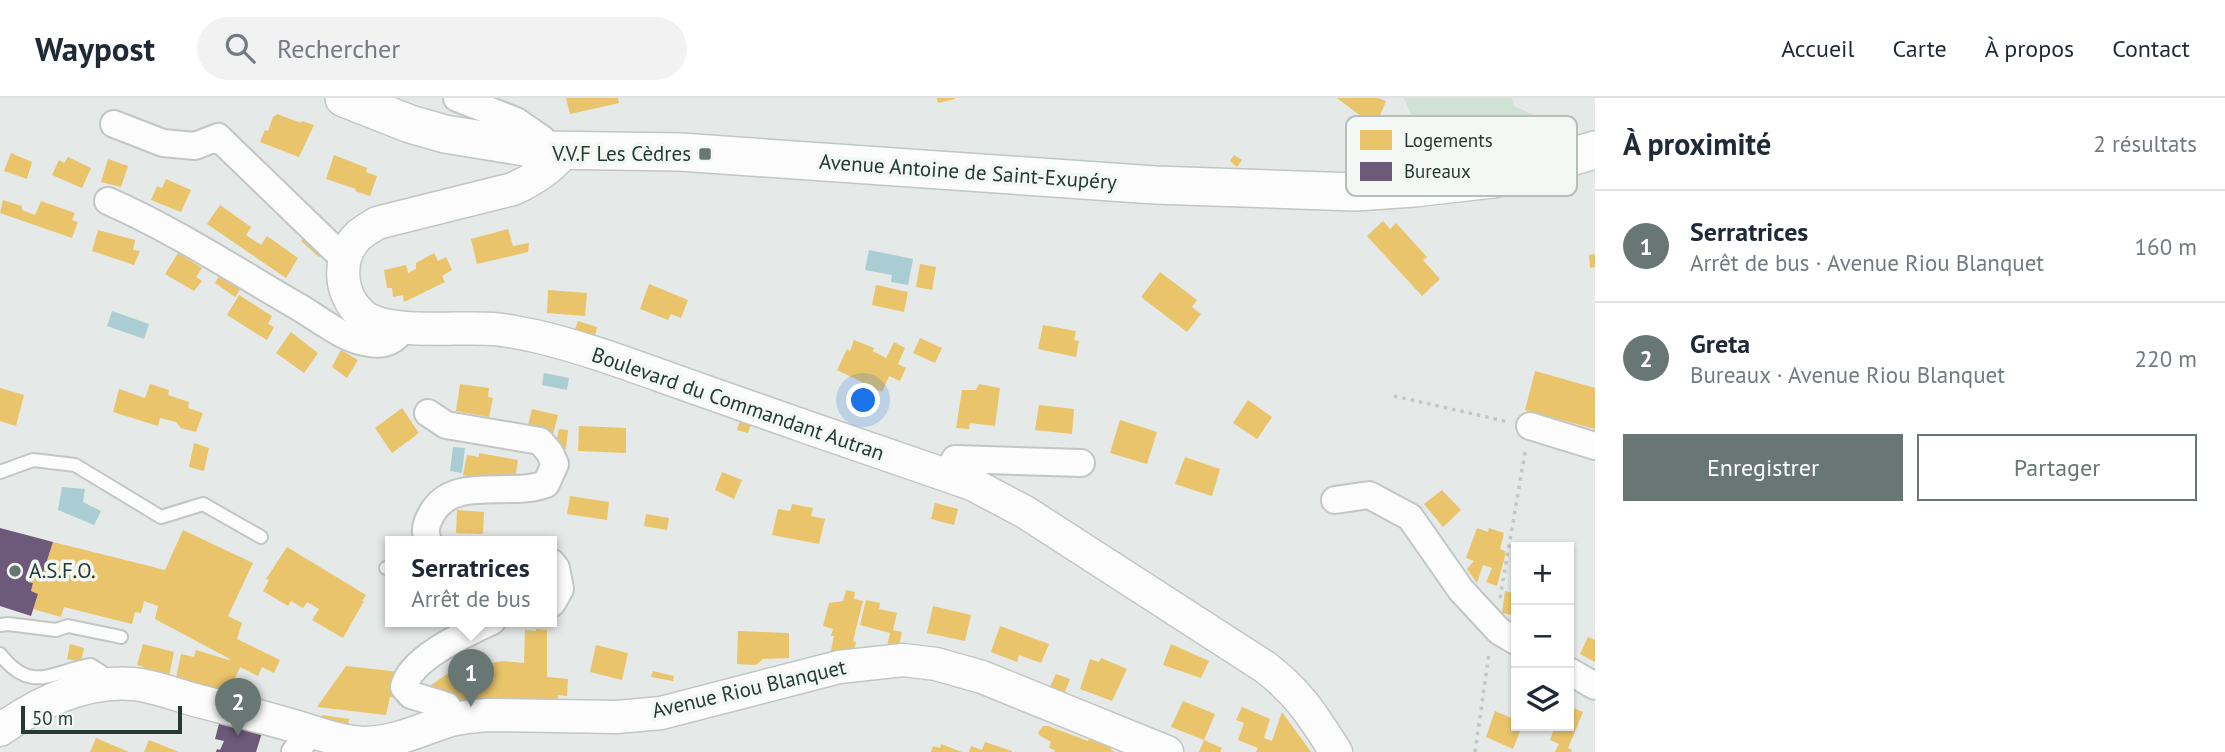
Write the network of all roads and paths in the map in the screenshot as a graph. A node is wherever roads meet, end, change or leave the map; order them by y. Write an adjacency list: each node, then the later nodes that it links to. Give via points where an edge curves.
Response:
1 (344, 98): 5 (main road, Avenue Antoine de Saint-Exupéry, via 445,134)
2 (457, 98): 5 (street, via 516,121)
3 (114, 124): 9 (street, via 163,143 195,146 218,137 335,250)
4 (1595, 150): 6 (main road, Avenue Antoine de Saint-Exupéry)
5 (554, 151): 7 (main road, Avenue Antoine de Saint-Exupéry, via 680,152 1105,182); 9 (street, via 548,168 513,189 377,223 359,236)
6 (1577, 155)
7 (1346, 191)
8 (108, 201): 10 (street, via 159,225 342,334 386,344)
9 (347, 254): 10 (street, Boulevard du Commandant Autran, via 345,292 354,307 376,323)
10 (405, 327): 17 (street, Boulevard du Commandant Autran, via 493,329 536,336)
11 (1394, 396): 13 (path)
12 (428, 413): 19 (street, via 446,425 540,442 555,464 546,484 534,489 451,494 434,510 426,524)
13 (1530, 426): 14 (street); 23 (path)
14 (1595, 446)
15 (1081, 463): 17 (street, via 955,459)
16 (0, 472): 20 (lane, via 33,460 75,465 162,517 203,505)
17 (946, 475): 36 (street, Boulevard du Commandant Autran, via 1025,512 1265,667 1304,702)
18 (1335, 500): 23 (street, via 1369,495 1409,517 1461,590)
19 (426, 536)
20 (261, 537)
21 (557, 573): 22 (street)
22 (557, 594)
23 (1493, 623): 27 (street); 37 (path)
24 (0, 625): 26 (lane, via 56,630 68,626)
25 (481, 627): 32 (street, via 431,654 406,678 404,687 411,695 447,706)
26 (121, 637)
27 (1511, 638)
28 (0, 654): 30 (lane, via 23,676 44,678 91,665 102,672)
29 (1574, 674): 31 (street)
30 (105, 685): 33 (street, Avenue Riou Blanquet, via 63,694); 34 (street, Avenue Riou Blanquet, via 155,688 248,712)
31 (1595, 685)
32 (453, 720): 34 (street, Avenue Riou Blanquet, via 392,741); 35 (street, Avenue Riou Blanquet, via 488,715 661,713 839,667 903,660 982,677)
33 (0, 730)
34 (303, 742)
35 (1167, 752)
36 (1336, 752)
37 (1475, 752)

